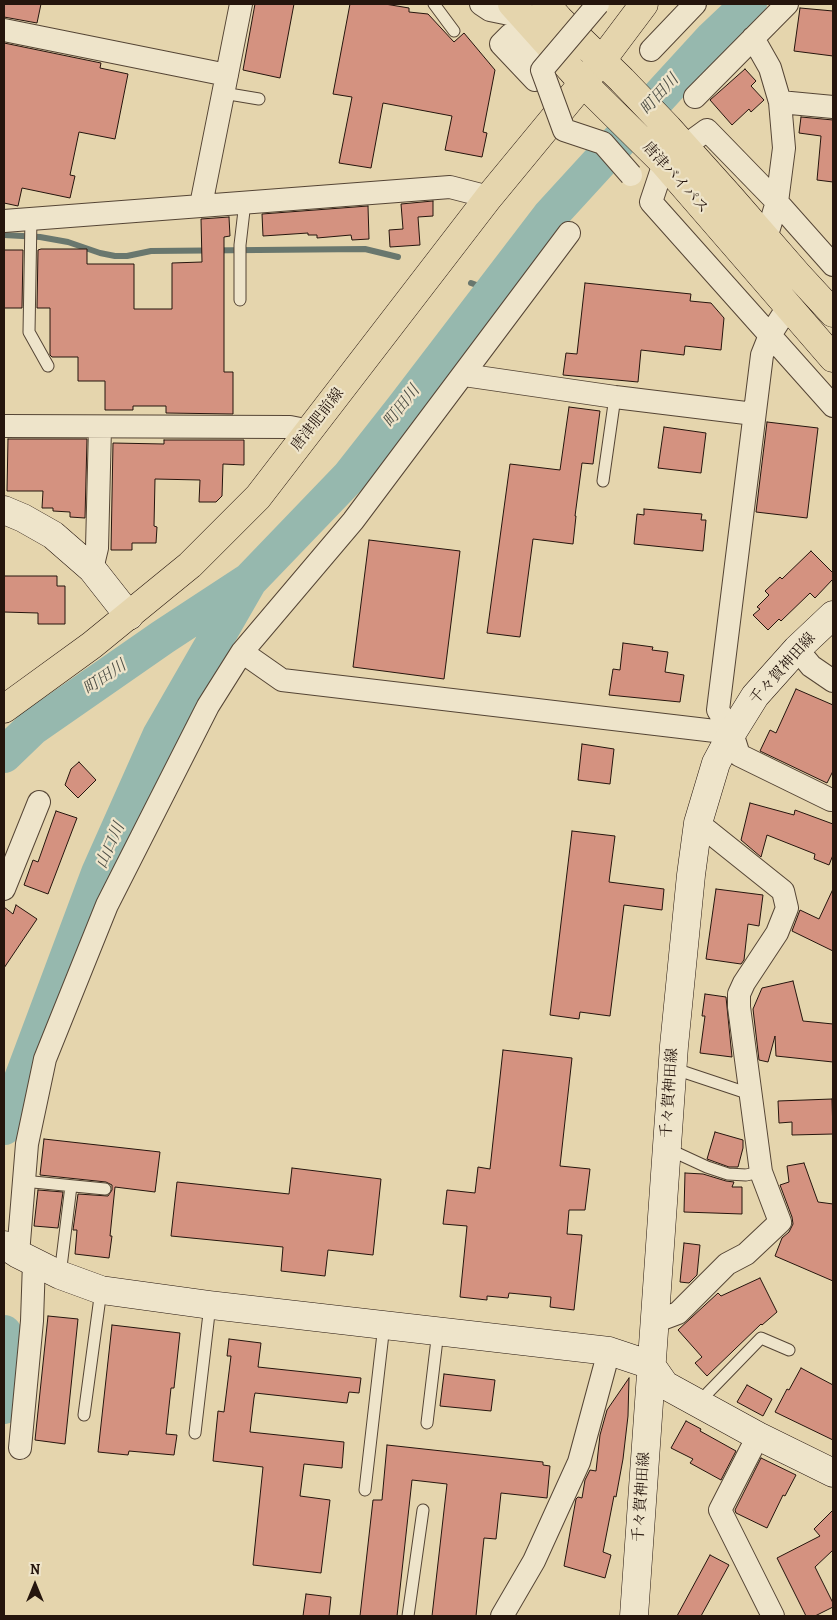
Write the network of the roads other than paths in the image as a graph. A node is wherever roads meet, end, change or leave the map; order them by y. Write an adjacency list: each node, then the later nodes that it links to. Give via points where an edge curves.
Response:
1 (241, 4): 15 (street)
2 (434, 4): 10 (lane)
3 (480, 4): 8 (street, via 490,10)
4 (598, 4): 22 (street, bridge, via 538,75 564,130 603,144)
5 (644, 4): 13 (main road, 唐津肥前線)
6 (695, 4): 12 (street)
7 (787, 4): 11 (street)
8 (527, 8): 13 (main road, 唐津バイパス, via 559,19); 14 (main road, 唐津バイパス)
9 (4, 30): 15 (street)
10 (454, 31)
11 (753, 38): 16 (street); 18 (street, via 770,68)
12 (650, 50)
13 (602, 60): 14 (main road, 唐津肥前線); 20 (main road, 唐津バイパス)
14 (583, 83): 21 (main road, 唐津バイパス); 23 (main road, 唐津肥前線)
15 (225, 84): 17 (lane); 26 (street)
16 (695, 97)
17 (259, 99)
18 (780, 102): 19 (street); 25 (street, via 784,148)
19 (833, 107)
20 (676, 137): 25 (street, via 707,130); 30 (main road, 唐津バイパス)
21 (656, 155): 33 (main road, 唐津バイパス); 35 (street, via 651,202)
22 (630, 175)
23 (489, 197): 24 (street, via 450,187); 44 (main road, 唐津肥前線)
24 (245, 202): 26 (street); 32 (lane, via 240,250)
25 (777, 202): 30 (street); 31 (street)
26 (201, 205): 28 (street)
27 (4, 221): 28 (street)
28 (31, 223): 37 (lane, via 29,332)
29 (569, 233): 38 (street)
30 (766, 238): 34 (main road, 唐津バイパス)
31 (833, 266)
32 (240, 300)
33 (788, 307): 35 (street); 36 (main road, 唐津バイパス)
34 (833, 313)
35 (770, 336): 40 (street); 41 (street, via 762,355)
36 (833, 358)
37 (48, 366)
38 (464, 375): 39 (street); 51 (street, via 353,521)
39 (615, 397): 41 (street); 45 (lane)
40 (833, 406)
41 (754, 414): 54 (street, via 718,710)
42 (4, 426): 43 (street)
43 (100, 427): 44 (street, via 290,427); 47 (street, via 97,548)
44 (310, 431): 49 (main road, 唐津肥前線, via 258,497 190,564)
45 (604, 482)
46 (4, 510): 47 (main road, via 53,535)
47 (92, 569): 49 (main road)
48 (833, 614): 50 (main road, 千々賀神田線)
49 (129, 616): 53 (main road, 唐津肥前線)
50 (798, 649): 52 (street, via 811,666); 54 (main road, 千々賀神田線, via 755,696)
51 (242, 652): 54 (street, via 282,680); 63 (street, via 208,706 107,905 45,1059 27,1144)
52 (833, 681)
53 (4, 710)
54 (732, 733): 55 (street, via 738,755); 57 (main road, 千々賀神田線, via 716,763)
55 (832, 799)
56 (39, 802): 58 (street)
57 (698, 822): 59 (main road, 千々賀神田線); 60 (street, via 783,891 787,908 777,933 739,994)
58 (4, 889)
59 (672, 1068): 60 (lane); 61 (main road, 千々賀神田線)
60 (750, 1094): 62 (street)
61 (666, 1148): 62 (lane, via 728,1174); 70 (main road, 千々賀神田線)
62 (760, 1172): 70 (street, via 780,1222 746,1254 727,1264 678,1312)
63 (23, 1181): 64 (lane); 66 (street)
64 (70, 1186): 65 (lane); 67 (lane)
65 (105, 1189)
66 (19, 1253): 67 (main road); 81 (street, via 32,1321)
67 (60, 1275): 68 (main road)
68 (101, 1290): 69 (main road); 77 (lane)
69 (210, 1306): 71 (main road); 79 (lane)
70 (654, 1322): 75 (main road, 千々賀神田線)
71 (384, 1325): 72 (main road); 83 (lane)
72 (438, 1331): 74 (main road); 78 (lane)
73 (789, 1350): 76 (lane, via 761,1338)
74 (609, 1351): 75 (main road); 86 (street, via 579,1462 534,1561)
75 (651, 1365): 76 (main road, via 665,1385); 87 (main road, 千々賀神田線)
76 (698, 1403): 80 (main road)
77 (84, 1415)
78 (427, 1423)
79 (195, 1433)
80 (758, 1436): 82 (main road); 88 (street, via 720,1510)
81 (20, 1448)
82 (833, 1473)
83 (365, 1490)
84 (423, 1510): 85 (lane)
85 (408, 1616)
86 (502, 1616)
87 (634, 1616)
88 (774, 1616)

